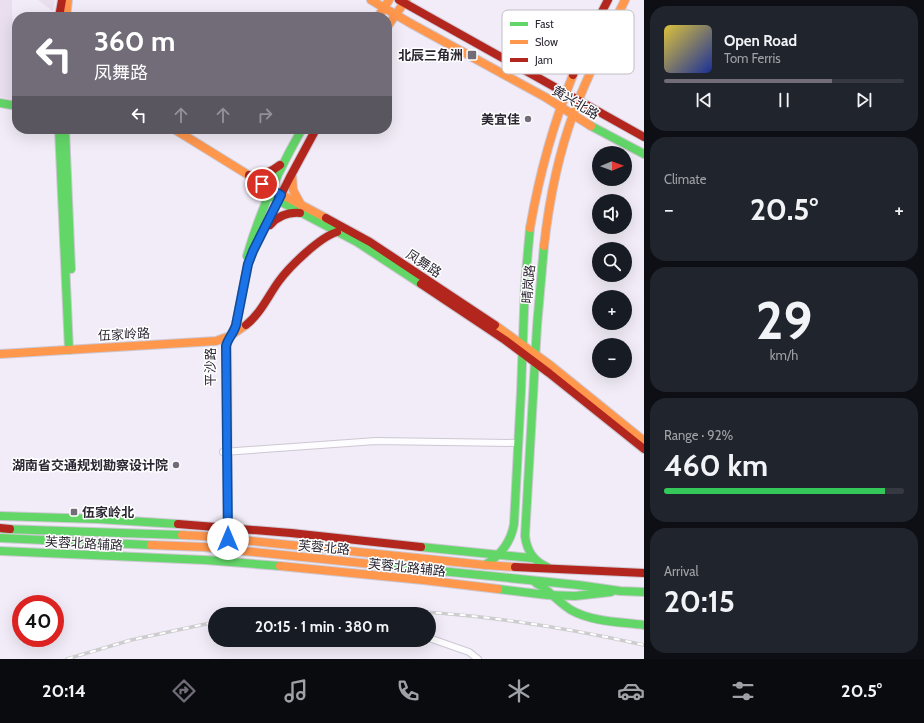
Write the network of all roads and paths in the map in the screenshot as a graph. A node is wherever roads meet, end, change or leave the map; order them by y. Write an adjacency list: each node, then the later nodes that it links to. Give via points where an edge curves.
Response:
1 (62, 0): 11 (main road)
2 (68, 0): 12 (main road)
3 (371, 0): 8 (main road, 黄兴北路)
4 (389, 0): 8 (main road)
5 (608, 0): 9 (main road, 晴岚路)
6 (625, 0): 10 (main road, 晴岚路)
7 (403, 1): 14 (main road); 16 (main road, 黄兴北路)
8 (384, 8): 13 (main road); 14 (main road, 黄兴北路)
9 (603, 10)
10 (620, 10)
11 (60, 12)
12 (67, 12)
13 (381, 12)
14 (396, 14): 15 (main road); 17 (main road, 黄兴北路)
15 (392, 20)
16 (502, 57)
17 (502, 73)
18 (504, 74): 26 (main road, 黄兴北路)
19 (532, 74): 22 (main road, 黄兴北路)
20 (574, 74): 22 (main road, 晴岚路)
21 (590, 74): 23 (main road, 晴岚路)
22 (566, 93): 23 (main road, 黄兴北路); 26 (main road, 晴岚路)
23 (579, 100): 27 (main road, 晴岚路); 33 (main road, 黄兴北路)
24 (0, 103): 25 (main road)
25 (12, 105)
26 (561, 107): 27 (main road, 黄兴北路); 45 (main road, 晴岚路, via 545,161 530,230)
27 (574, 115): 34 (main road, 黄兴北路); 48 (main road, 晴岚路, via 559,162 542,257)
28 (59, 134): 46 (main road)
29 (65, 134): 46 (main road)
30 (182, 134): 37 (main road, 凤舞路)
31 (299, 134): 35 (main road, 平沙路)
32 (313, 134): 36 (main road, 平沙路)
33 (644, 137)
34 (644, 154)
35 (285, 160): 37 (main road, via 277,168 263,175); 38 (main road, 平沙路)
36 (294, 169): 39 (main road, 平沙路); 40 (main road, via 293,191)
37 (247, 175): 38 (main road, 凤舞路)
38 (269, 192): 39 (main road, 凤舞路); 44 (main road, 平沙路, via 250,242 232,327)
39 (280, 198): 40 (main road, 凤舞路); 42 (main road, 平沙路)
40 (304, 210): 41 (main road, 凤舞路); 42 (main road, via 280,216); 45 (main road, 凤舞路, via 376,246 435,285)
41 (337, 232): 43 (main road, 伍家岭路, via 326,237 284,274 263,307); 45 (main road, 凤舞路, via 357,242)
42 (262, 235): 43 (main road, 平沙路, via 248,264 236,325)
43 (231, 336): 44 (main road, 伍家岭路); 52 (main road, 平沙路, via 226,346)
44 (222, 340): 46 (main road, 伍家岭路); 52 (main road, 平沙路)
45 (522, 349): 48 (main road, 凤舞路); 50 (main road, 晴岚路)
46 (71, 350): 47 (main road, 伍家岭路)
47 (0, 354)
48 (534, 358): 49 (main road, 凤舞路); 51 (main road, 凤舞路); 67 (main road, 晴岚路, via 525,536)
49 (644, 441)
50 (518, 442): 52 (street, via 376,441); 66 (main road, 晴岚路, via 513,530)
51 (644, 449)
52 (225, 452): 57 (main road, 平沙路)
53 (0, 516): 54 (main road, 芙蓉北路辅路)
54 (18, 516): 55 (main road, 芙蓉北路辅路); 58 (main road)
55 (141, 522): 57 (main road, 芙蓉北路辅路); 59 (main road)
56 (0, 528): 58 (main road, 芙蓉北路)
57 (226, 528): 60 (main road, 平沙路); 62 (main road, 芙蓉北路辅路)
58 (14, 529): 59 (main road, 芙蓉北路)
59 (140, 534): 60 (main road, 芙蓉北路)
60 (226, 539): 63 (main road, 平沙路); 65 (main road, 芙蓉北路)
61 (0, 540): 63 (main road, 芙蓉北路, via 9,538)
62 (367, 541): 65 (main road); 66 (main road, 芙蓉北路辅路)
63 (226, 550): 71 (main road, 芙蓉北路)
64 (0, 551): 74 (main road, 芙蓉北路辅路, via 249,563)
65 (366, 552): 68 (main road, 芙蓉北路)
66 (498, 555): 67 (main road, 芙蓉北路辅路); 68 (main road, 晴岚路)
67 (531, 558): 69 (main road)
68 (485, 565): 69 (main road, 芙蓉北路)
69 (553, 569): 70 (main road, 芙蓉北路)
70 (644, 573)
71 (533, 581): 72 (main road, 芙蓉北路); 74 (main road)
72 (620, 591): 73 (main road, 芙蓉北路); 74 (main road, 芙蓉北路辅路)
73 (644, 592)
74 (555, 596): 75 (main road, via 569,609 582,615)
75 (644, 625)
76 (436, 640): 77 (street, via 469,652)
77 (478, 659)

